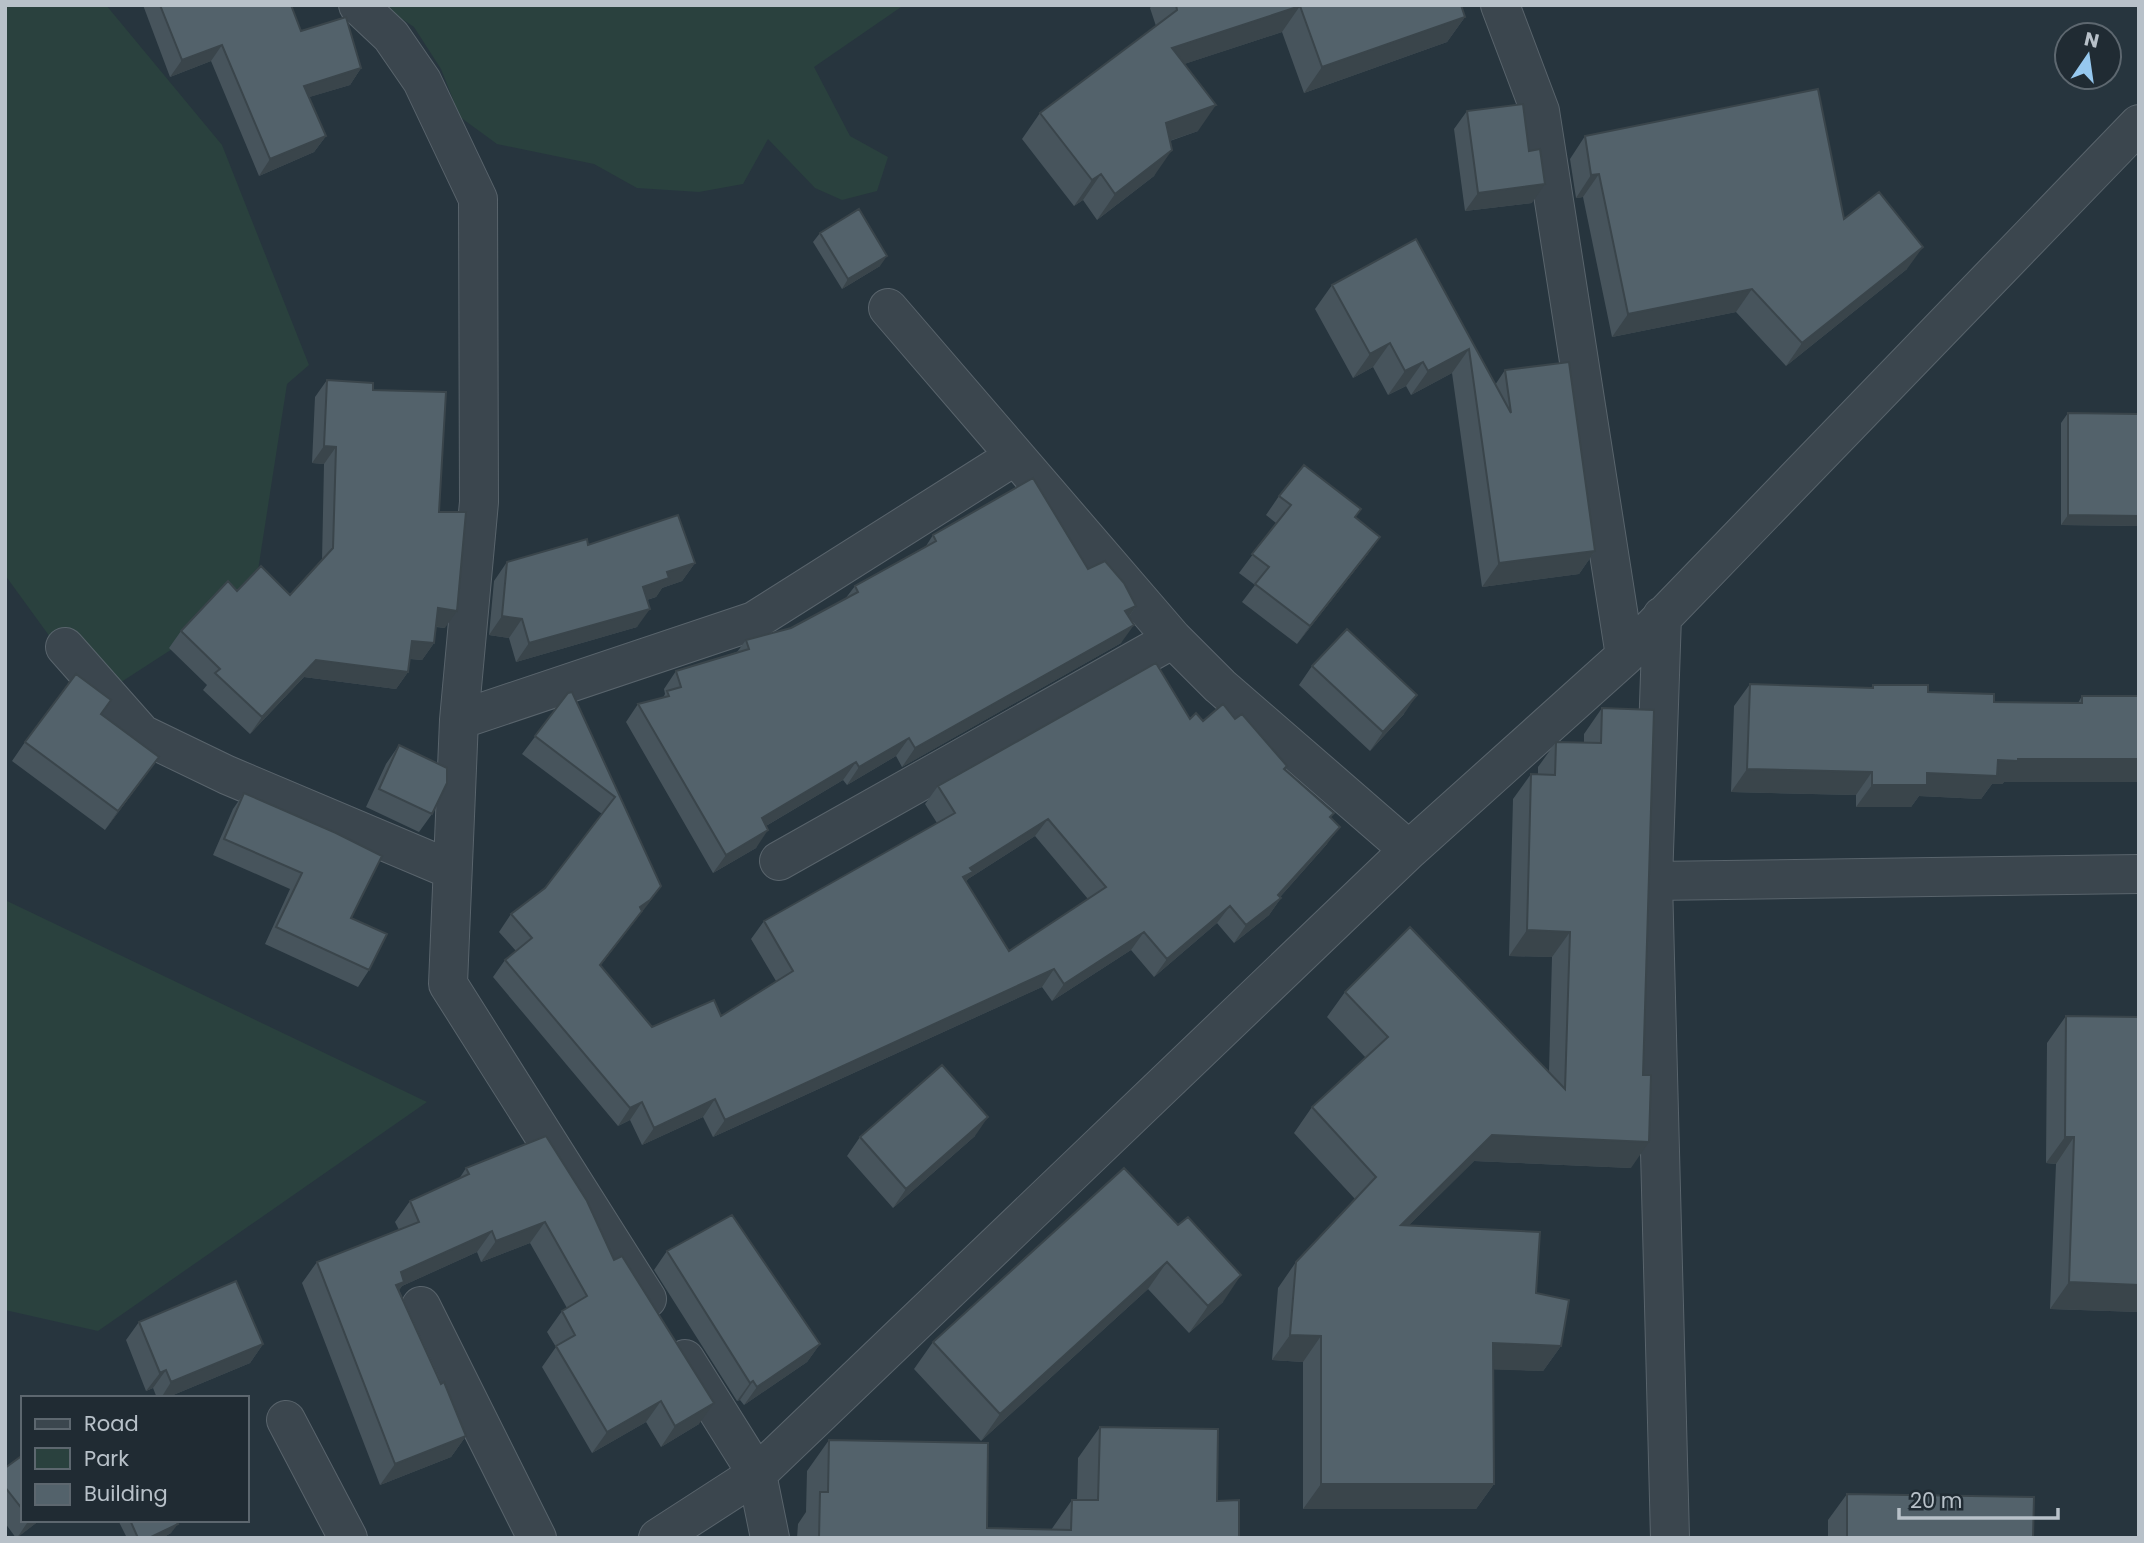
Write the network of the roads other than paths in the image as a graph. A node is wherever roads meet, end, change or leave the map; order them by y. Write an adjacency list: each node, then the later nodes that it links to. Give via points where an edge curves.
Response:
1 (358, 5): 10 (street, via 391,36 422,81 478,199 479,502)
2 (1500, 5): 9 (street, via 1540,111)
3 (2139, 124): 6 (street)
4 (888, 308): 5 (street)
5 (1015, 456): 7 (street); 10 (street, via 754,621)
6 (1662, 616): 9 (street); 15 (street)
7 (1173, 639): 11 (street, via 1220,686); 12 (street)
8 (65, 647): 13 (street, via 142,734)
9 (1625, 656): 11 (street)
10 (459, 720): 13 (street)
11 (1409, 850): 18 (street)
12 (779, 861)
13 (452, 870): 18 (street, via 448,984)
14 (2139, 874): 15 (street)
15 (1653, 881): 23 (street)
16 (421, 1306): 20 (street)
17 (286, 1420): 19 (street)
18 (757, 1474): 21 (street); 22 (street)
19 (348, 1538)
20 (537, 1538)
21 (658, 1538)
22 (770, 1538)
23 (1670, 1538)

